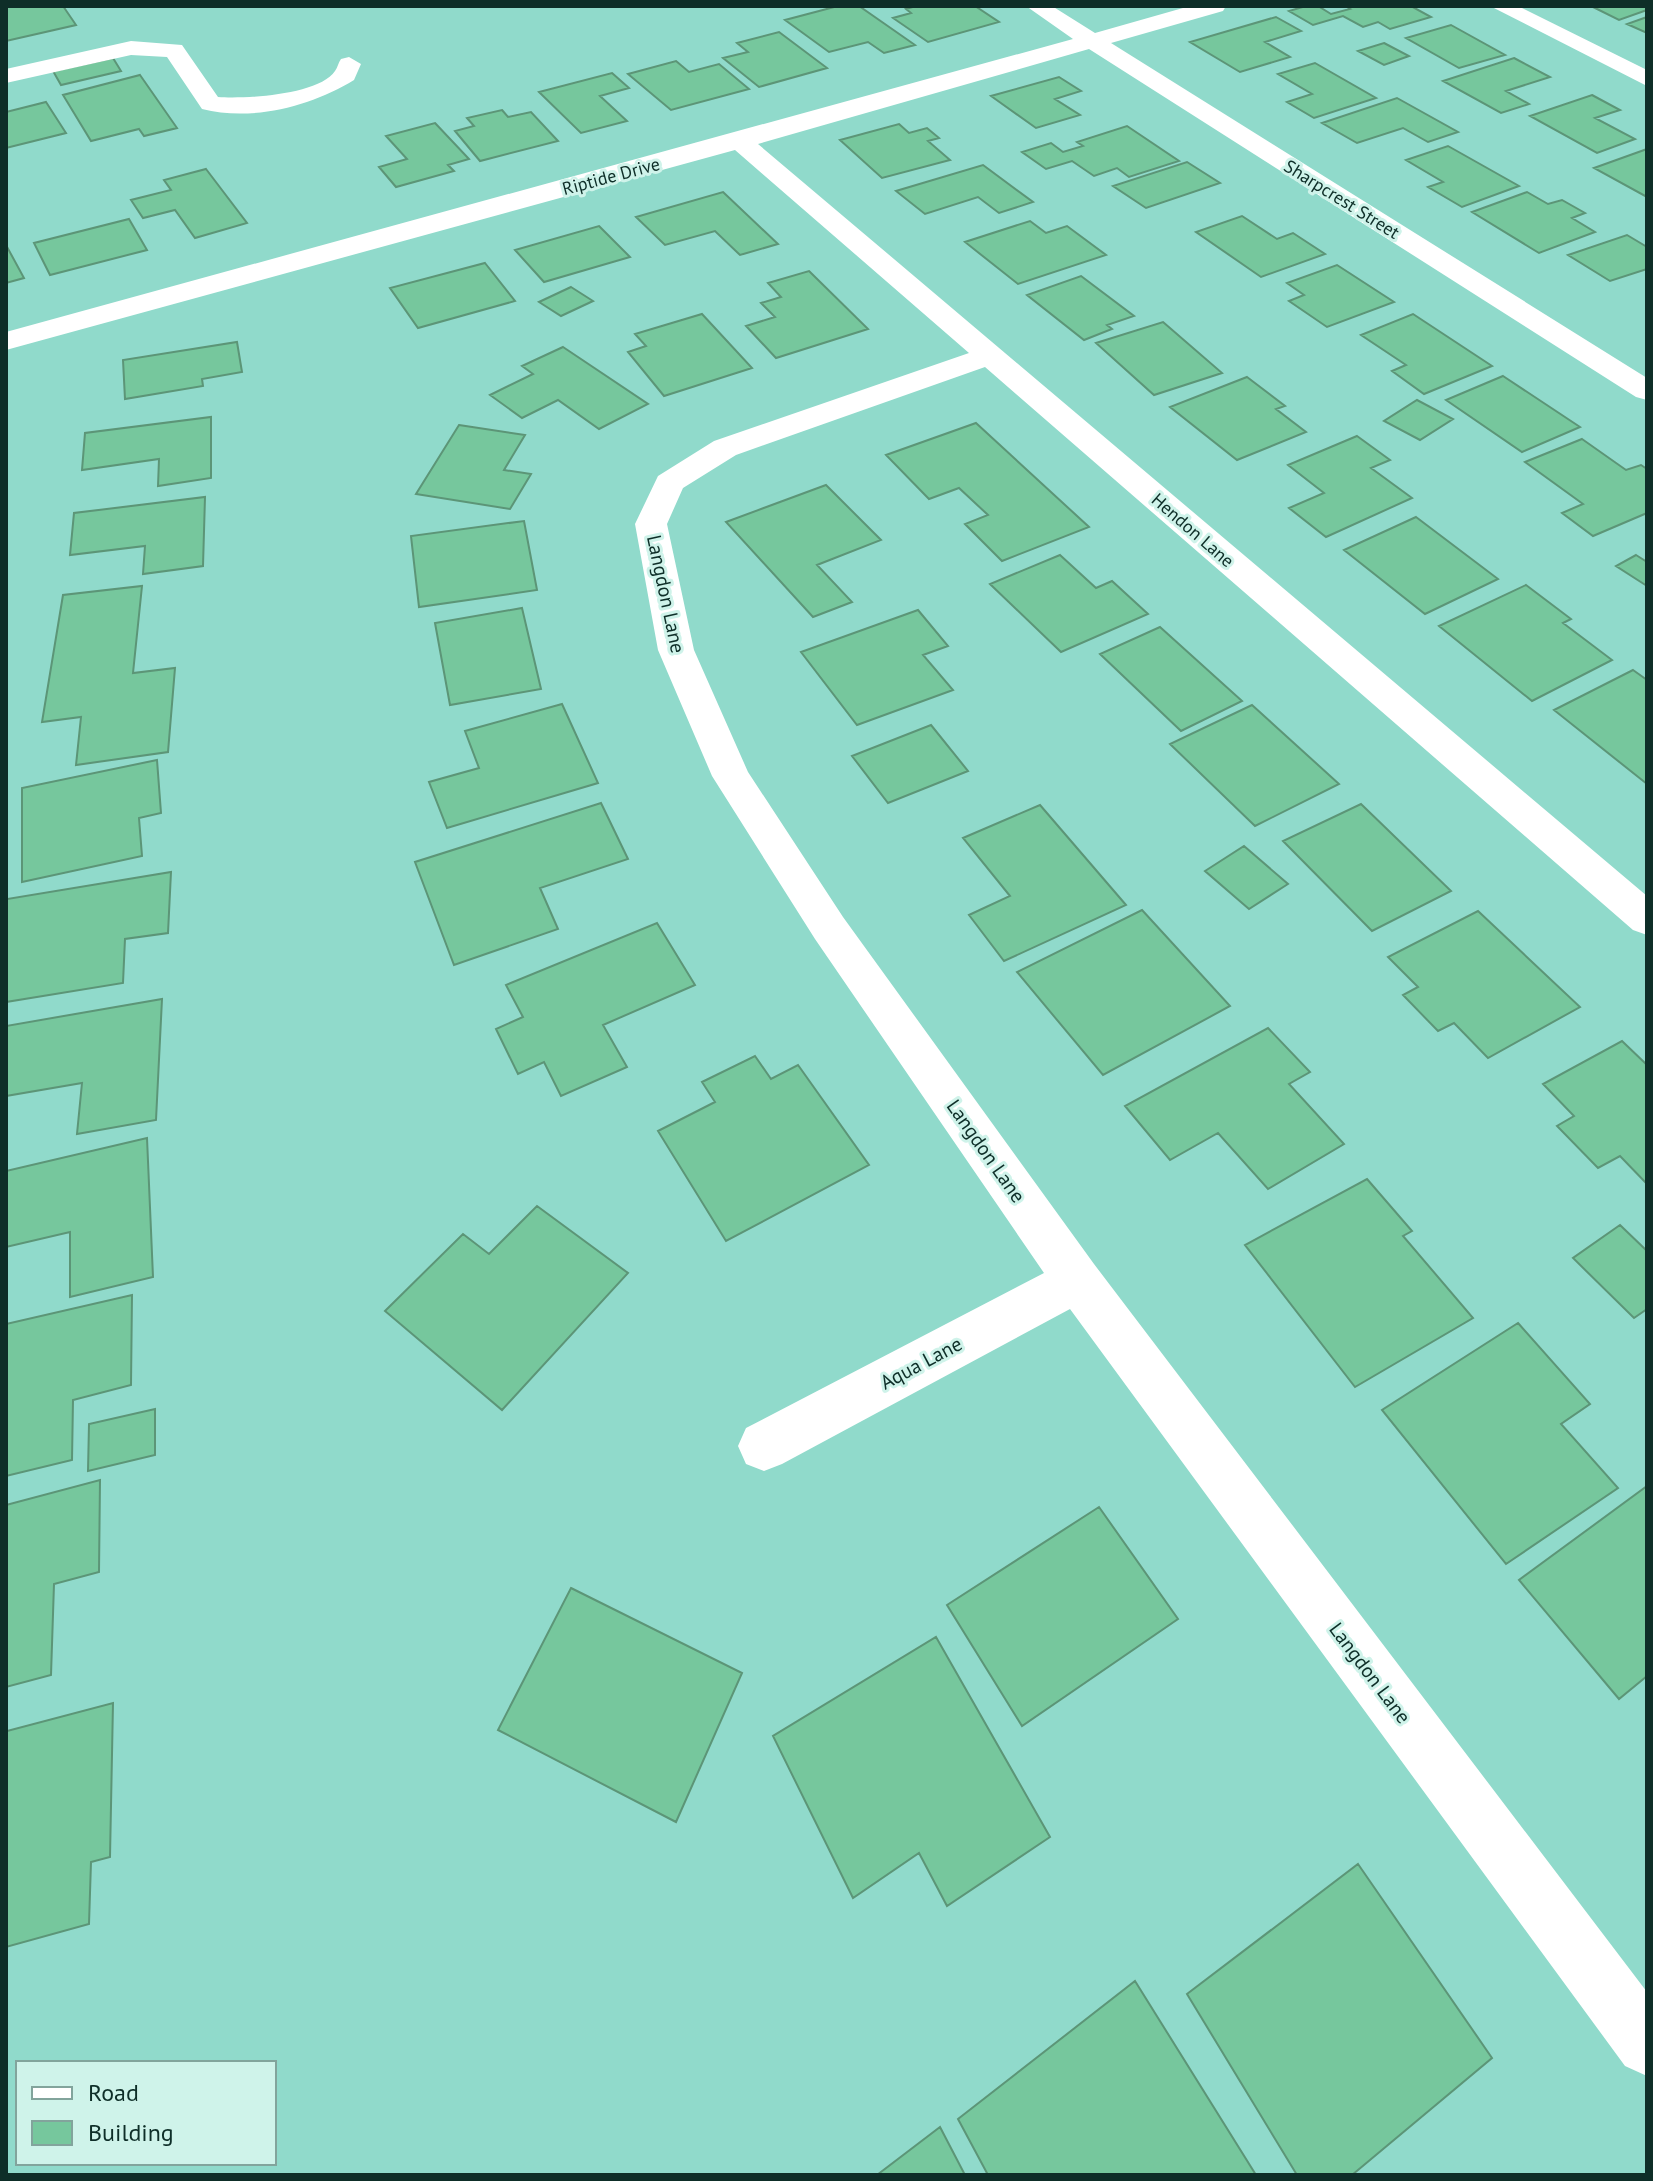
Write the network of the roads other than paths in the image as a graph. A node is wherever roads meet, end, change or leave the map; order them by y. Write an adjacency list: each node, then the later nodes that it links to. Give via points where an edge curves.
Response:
1 (1037, 6): 4 (street, Sharpcrest Street)
2 (1215, 6): 4 (street, Riptide Drive)
3 (1501, 6): 7 (street)
4 (1091, 41): 8 (street, Riptide Drive); 11 (street, Sharpcrest Street)
5 (349, 64): 6 (street, via 346,75 332,85 244,107 211,104 174,50 131,48)
6 (6, 76)
7 (1647, 79)
8 (740, 141): 9 (street, Riptide Drive); 10 (street, Hendon Lane)
9 (6, 341)
10 (990, 356): 12 (street, Hendon Lane); 13 (street, Langdon Lane, via 725,448 669,483 651,524 676,650 731,776 829,928)
11 (1647, 391)
12 (1647, 919)
13 (1077, 1280): 14 (street, Aqua Lane); 15 (street, Langdon Lane)
14 (764, 1446)
15 (1647, 2044)

